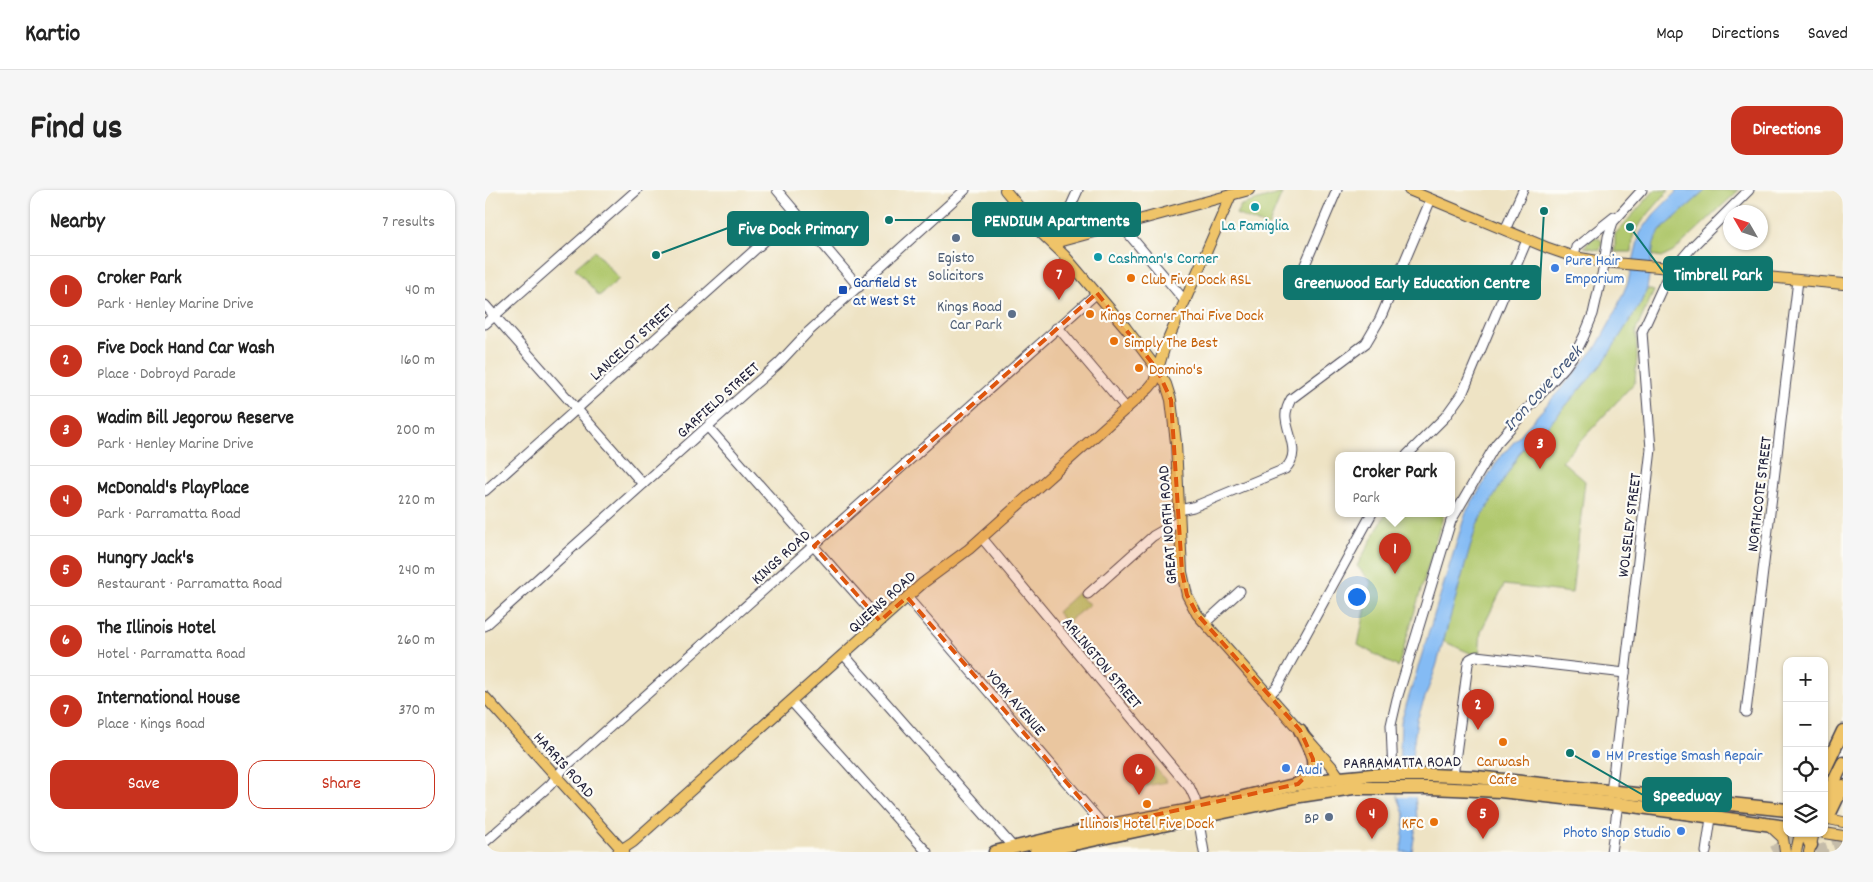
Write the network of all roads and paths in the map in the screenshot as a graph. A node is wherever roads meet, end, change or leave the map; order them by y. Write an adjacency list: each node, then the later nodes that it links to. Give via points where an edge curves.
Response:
1 (637, 190): 31 (street)
2 (777, 190): 16 (street)
3 (965, 190): 27 (street, GARFIELD STREET)
4 (1005, 190): 20 (main road, GREAT NORTH ROAD, via 1039,231)
5 (1013, 190): 20 (main road, GREAT NORTH ROAD)
6 (1078, 190): 20 (street)
7 (1249, 190): 13 (main road)
8 (1337, 190): 23 (street)
9 (1409, 190): 14 (main road)
10 (1523, 190): 18 (street)
11 (1642, 190): 15 (street)
12 (1749, 190): 24 (street, WOLSELEY STREET)
13 (1232, 192): 17 (main road); 29 (main road, QUEENS ROAD)
14 (1431, 199): 18 (main road); 41 (street, via 1367,343 1291,399 1285,417 1293,450 1291,463 1285,469)
15 (1621, 212): 21 (street, via 1577,247); 22 (street, via 1610,229)
16 (796, 213): 27 (street); 36 (street, LANCELOT STREET)
17 (1121, 225): 20 (main road); 29 (street)
18 (1505, 230): 19 (main road)
19 (1527, 240): 21 (main road); 38 (street, via 1463,392 1445,417)
20 (1054, 243): 28 (main road, GREAT NORTH ROAD)
21 (1574, 257): 22 (main road)
22 (1604, 262): 24 (main road); 42 (street, via 1593,314 1577,350 1496,444)
23 (1304, 267)
24 (1674, 268): 25 (main road); 55 (street, WOLSELEY STREET, via 1666,277 1642,332 1651,449)
25 (1798, 280): 26 (main road); 59 (street, NORTHCOTE STREET)
26 (1843, 284)
27 (859, 286): 37 (street, GARFIELD STREET)
28 (1097, 293): 33 (street, KINGS ROAD); 34 (main road, GREAT NORTH ROAD)
29 (1185, 301): 34 (main road, QUEENS ROAD)
30 (485, 305): 31 (street)
31 (494, 316): 32 (street); 36 (street)
32 (485, 324)
33 (1056, 328): 35 (street); 47 (street, KINGS ROAD)
34 (1157, 369): 35 (main road, QUEENS ROAD, via 1154,382); 41 (main road, GREAT NORTH ROAD, via 1166,384 1172,408)
35 (1127, 408): 46 (main road, QUEENS ROAD)
36 (577, 410): 39 (street); 40 (street, LANCELOT STREET)
37 (708, 427): 39 (street, GARFIELD STREET); 47 (street)
38 (1410, 452)
39 (643, 484): 53 (street, GARFIELD STREET)
40 (485, 490)
41 (1179, 510): 45 (main road, GREAT NORTH ROAD)
42 (1455, 514)
43 (1370, 517): 56 (street, via 1277,688)
44 (1453, 517): 66 (street, via 1391,724)
45 (1179, 521): 49 (street, via 1153,536); 52 (main road, GREAT NORTH ROAD, via 1184,585 1191,605)
46 (981, 538): 50 (main road, QUEENS ROAD); 76 (street, ARLINGTON STREET, via 1190,788)
47 (813, 546): 51 (street); 65 (street, KINGS ROAD)
48 (1240, 591): 52 (street)
49 (1089, 594)
50 (907, 598): 51 (main road, QUEENS ROAD); 84 (street, YORK AVENUE)
51 (881, 621): 54 (main road, QUEENS ROAD)
52 (1205, 623): 56 (main road, GREAT NORTH ROAD)
53 (485, 626)
54 (844, 654): 58 (main road, QUEENS ROAD); 89 (street)
55 (1625, 673): 64 (street, via 1476,656 1470,659); 71 (street, WOLSELEY STREET)
56 (1269, 695): 60 (main road, GREAT NORTH ROAD)
57 (485, 697): 65 (main road, HARRIS ROAD)
58 (791, 701): 90 (main road, QUEENS ROAD); 91 (street)
59 (1746, 712)
60 (1300, 730): 68 (highway, via 1314,764 1312,773); 69 (main road, GREAT NORTH ROAD)
61 (1843, 731): 62 (highway)
62 (1828, 762)
63 (1843, 763): 72 (highway)
64 (1453, 776): 67 (highway, PARRAMATTA ROAD); 71 (highway, PARRAMATTA ROAD)
65 (556, 777): 88 (street, KINGS ROAD); 90 (main road, HARRIS ROAD)
66 (1398, 779): 67 (highway, PARRAMATTA ROAD); 69 (highway, PARRAMATTA ROAD)
67 (1430, 781): 73 (highway, PARRAMATTA ROAD)
68 (1298, 784): 69 (highway, PARRAMATTA ROAD); 76 (highway, PARRAMATTA ROAD)
69 (1341, 784): 76 (highway, PARRAMATTA ROAD, via 1308,794)
70 (1843, 786): 77 (highway)
71 (1611, 793): 74 (highway, PARRAMATTA ROAD)
72 (1828, 794)
73 (1618, 804): 78 (highway, PARRAMATTA ROAD); 95 (street)
74 (1770, 808): 75 (highway, PARRAMATTA ROAD); 80 (highway)
75 (1783, 810)
76 (1197, 813): 84 (highway, PARRAMATTA ROAD); 93 (highway, PARRAMATTA ROAD); 94 (street, ARLINGTON STREET)
77 (1828, 814)
78 (1711, 818): 82 (highway, PARRAMATTA ROAD); 96 (street)
79 (1828, 820): 81 (main road)
80 (1783, 822)
81 (1843, 822)
82 (1768, 824): 83 (highway, PARRAMATTA ROAD); 97 (main road, via 1783,838)
83 (1783, 825)
84 (1104, 826): 89 (highway, PARRAMATTA ROAD)
85 (1828, 834): 86 (main road)
86 (1843, 836)
87 (1800, 837): 98 (main road)
88 (485, 842)
89 (1013, 848): 92 (highway, PARRAMATTA ROAD)
90 (621, 851)
91 (927, 852)
92 (995, 852)
93 (1036, 852)
94 (1204, 852)
95 (1611, 852)
96 (1706, 852)
97 (1785, 852)
98 (1796, 852)

